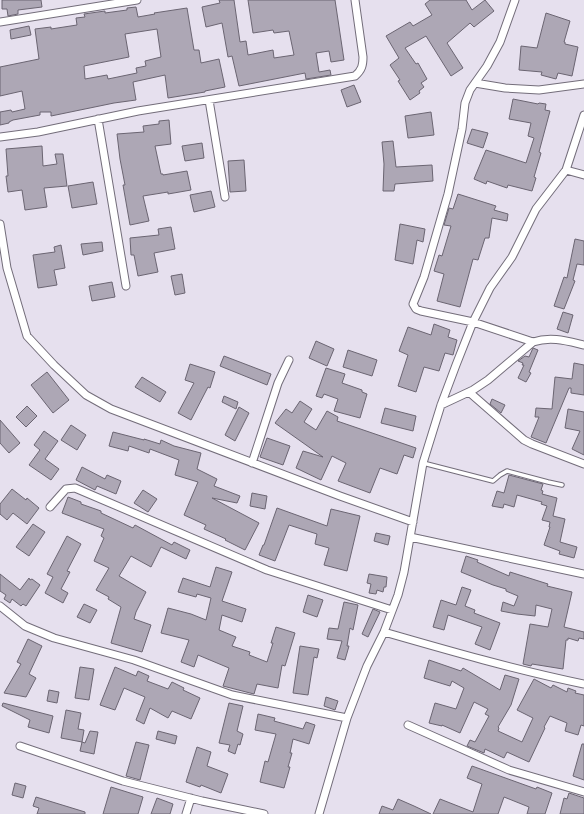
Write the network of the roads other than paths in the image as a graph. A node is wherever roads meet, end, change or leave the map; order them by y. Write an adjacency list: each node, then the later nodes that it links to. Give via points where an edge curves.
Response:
1 (137, 0): 4 (street)
2 (355, 0): 7 (street, via 363,57 361,71 355,76)
3 (515, 0): 5 (street, via 500,42)
4 (0, 22)
5 (475, 83): 6 (street, via 539,90); 16 (street, via 465,103 448,194 424,277 413,304 421,311)
6 (584, 84)
7 (209, 100): 9 (street); 13 (street)
8 (584, 115): 11 (street)
9 (98, 119): 10 (street); 15 (street)
10 (0, 137)
11 (566, 170): 12 (street); 16 (street, via 536,209 512,257 490,288)
12 (584, 175)
13 (225, 197)
14 (0, 224): 22 (street, via 7,268 27,336 54,365 86,394 111,409)
15 (126, 286)
16 (473, 322): 17 (street); 21 (street)
17 (533, 342): 18 (street, via 557,339); 20 (street, via 488,380)
18 (584, 345)
19 (289, 360): 22 (street, via 278,383)
20 (469, 392): 21 (street); 24 (street, via 524,440)
21 (441, 406): 23 (street)
22 (252, 463): 27 (street)
23 (423, 463): 25 (lane, via 493,481 507,471); 27 (street)
24 (584, 464)
25 (562, 485)
26 (50, 507): 31 (street, via 66,489 75,488 267,570)
27 (413, 522): 28 (street)
28 (410, 537): 29 (street); 31 (street, via 398,595)
29 (584, 574)
30 (0, 606): 34 (street, via 25,626 54,638 134,660 232,695)
31 (392, 610): 32 (street)
32 (384, 632): 33 (street); 34 (street, via 367,666)
33 (584, 684)
34 (347, 718): 41 (street)
35 (408, 725): 37 (street, via 509,770)
36 (20, 746): 38 (street, via 123,781)
37 (584, 792)
38 (191, 798): 39 (street); 40 (street)
39 (186, 814)
40 (264, 814)
41 (319, 814)

